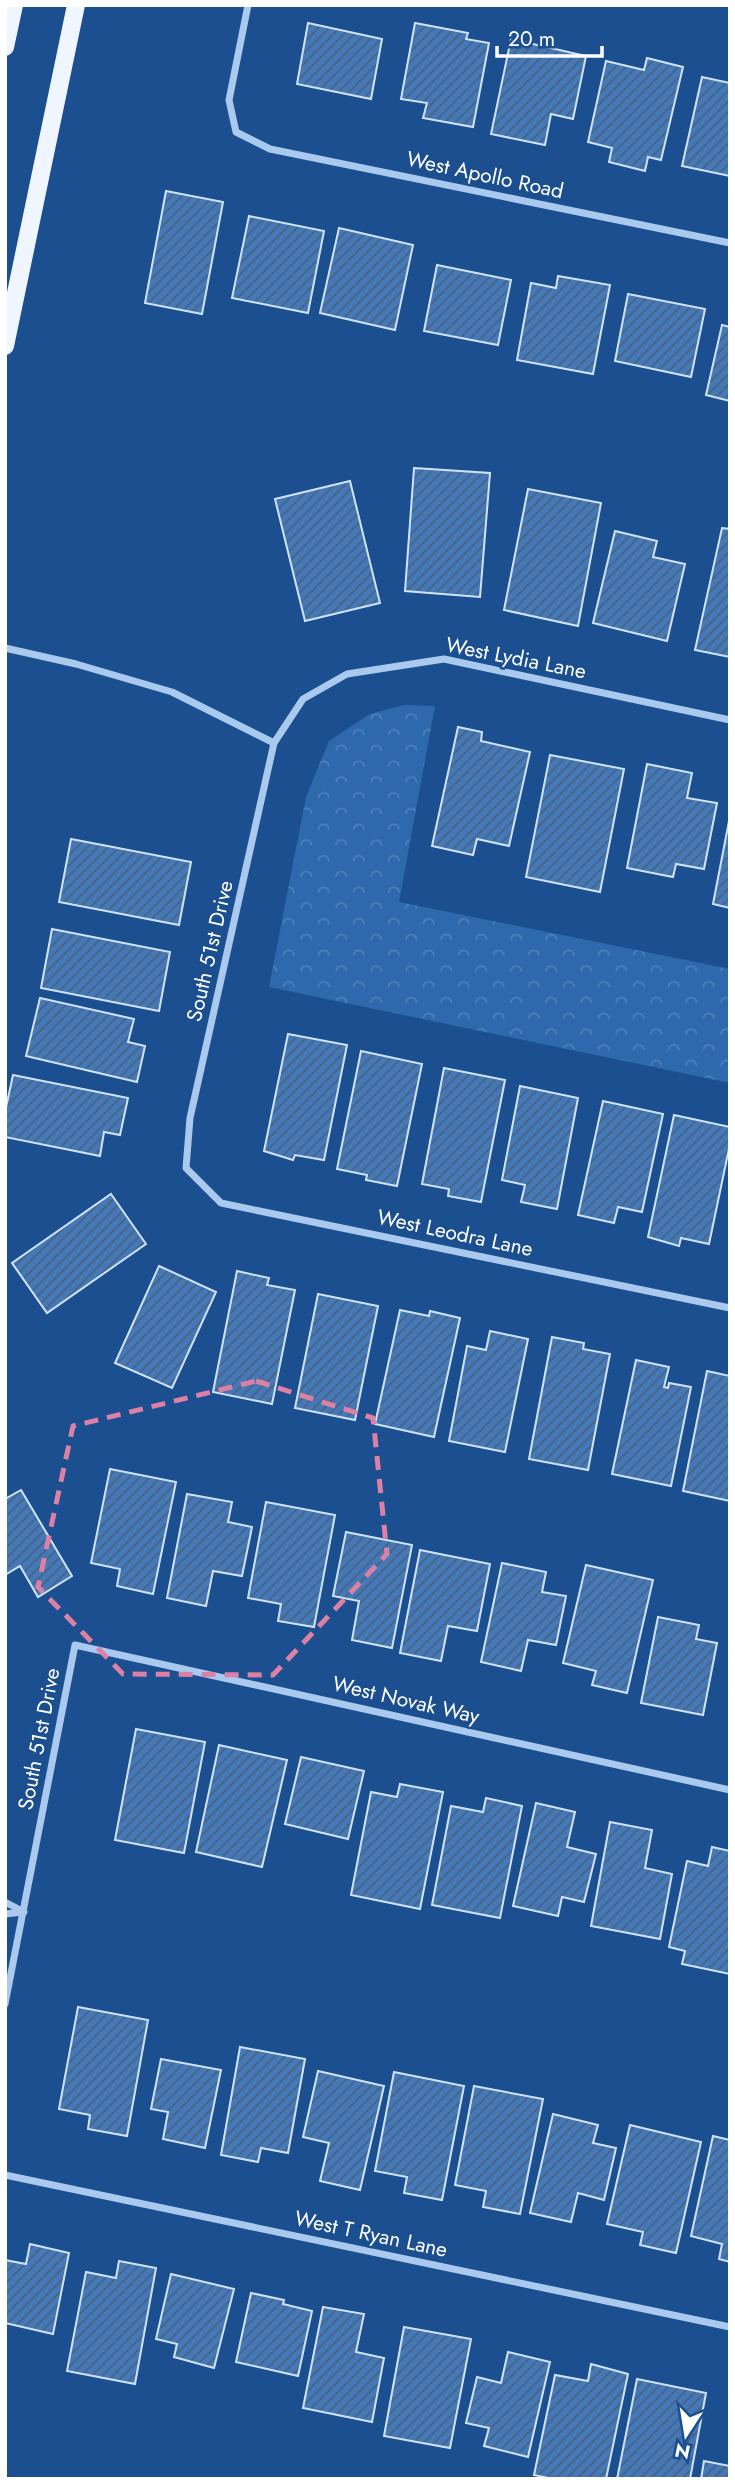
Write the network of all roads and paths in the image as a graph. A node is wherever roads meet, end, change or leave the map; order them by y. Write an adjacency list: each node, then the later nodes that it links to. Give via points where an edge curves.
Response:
1 (14, 5): 4 (main road)
2 (76, 5): 6 (main road)
3 (248, 5): 5 (street, West Apollo Road, via 229,100 236,132 270,149)
4 (5, 47)
5 (730, 243)
6 (5, 346)
7 (5, 648): 9 (street, via 172,692)
8 (730, 720): 9 (street, West Lydia Lane, via 444,659 347,674 303,699)
9 (274, 743): 10 (street, South 51st Drive, via 190,1118)
10 (186, 1168): 11 (street, West Leodra Lane, via 222,1203)
11 (730, 1308)
12 (75, 1645): 13 (street, West Novak Way); 15 (street, South 51st Drive)
13 (730, 1790)
14 (5, 1902): 15 (street)
15 (24, 1912): 16 (street); 17 (street, South 51st Drive)
16 (5, 1914)
17 (5, 2004)
18 (5, 2175): 19 (street, West T Ryan Lane)
19 (730, 2327)

